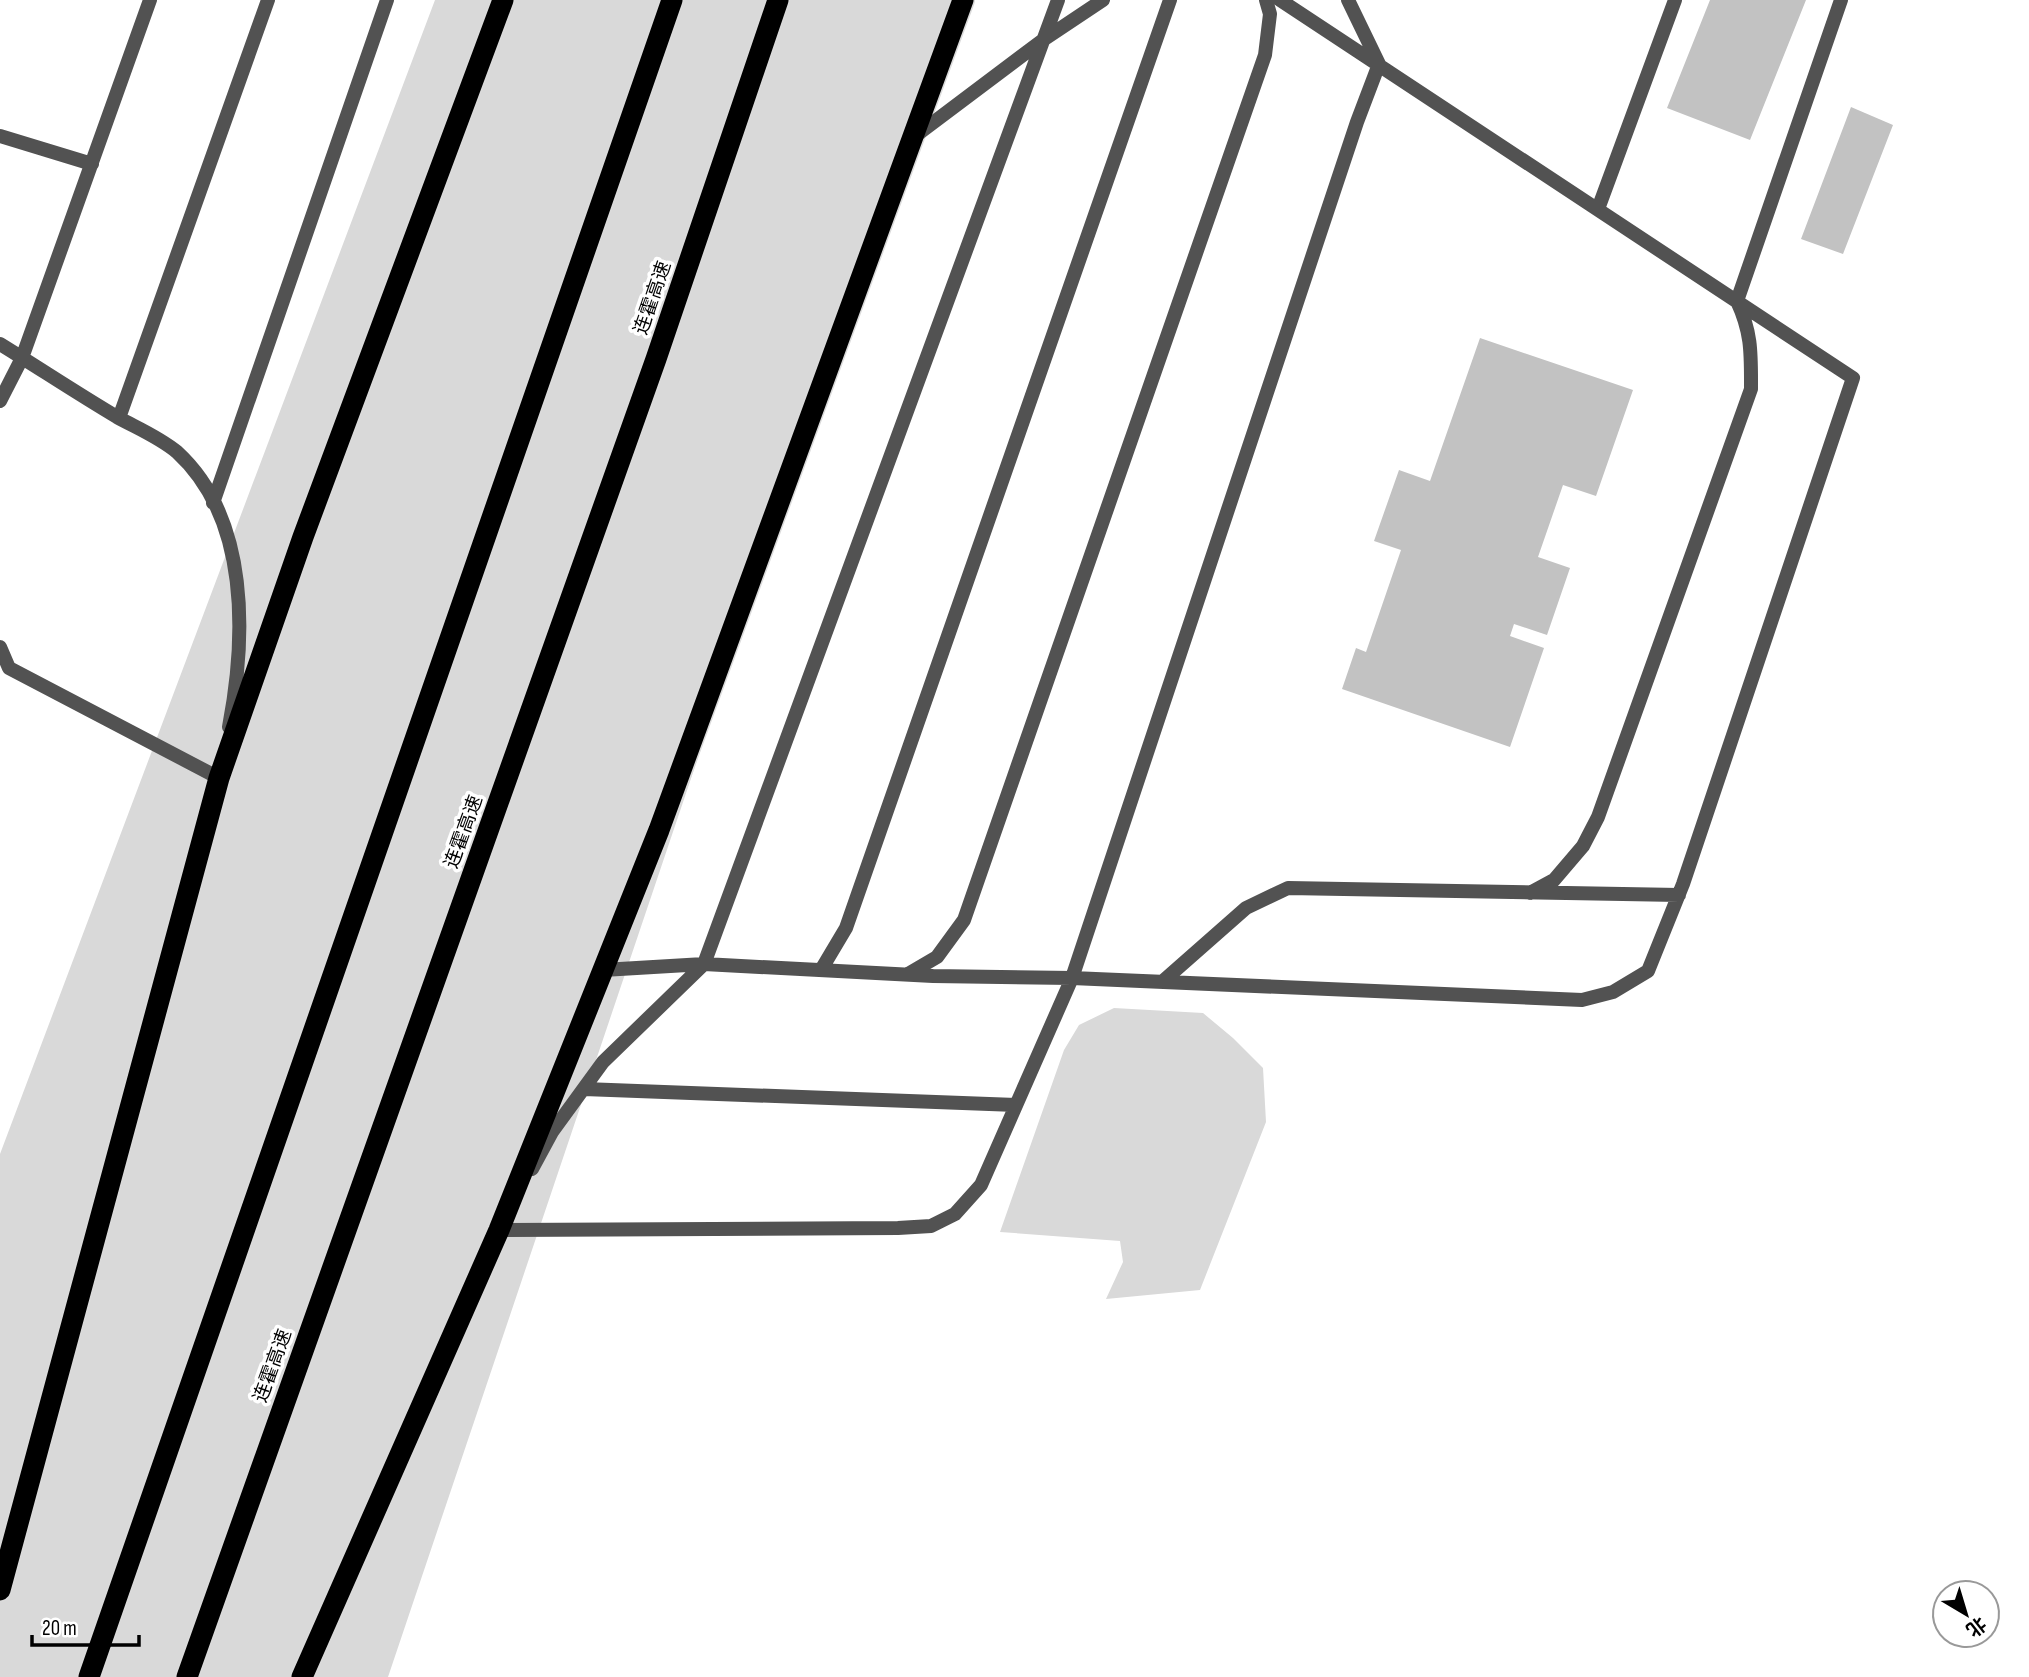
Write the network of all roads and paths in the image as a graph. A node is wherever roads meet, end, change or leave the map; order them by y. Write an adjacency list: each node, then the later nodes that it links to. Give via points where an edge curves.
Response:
1 (150, 0): 20 (lane)
2 (268, 0): 26 (lane)
3 (387, 0): 27 (lane)
4 (503, 0): 30 (highway, via 303,537)
5 (672, 0): 43 (highway)
6 (778, 0): 44 (highway, 连霍高速, via 656,359)
7 (963, 0): 19 (highway)
8 (1058, 0): 16 (lane)
9 (1103, 0): 16 (lane)
10 (1170, 0): 35 (lane, via 846,928)
11 (1266, 0): 36 (lane, via 1270,15 1265,55 964,920 937,957)
12 (1280, 0): 17 (lane)
13 (1348, 0): 17 (lane)
14 (1675, 0): 21 (lane)
15 (1841, 0): 22 (lane)
16 (1043, 40): 19 (lane); 33 (lane)
17 (1379, 64): 21 (lane); 37 (lane)
18 (0, 136): 20 (lane)
19 (913, 137): 34 (highway, via 659,830)
20 (92, 164): 24 (lane)
21 (1598, 209): 22 (lane)
22 (1737, 301): 31 (lane, via 1748,324 1751,389 1598,817 1583,846 1554,880); 32 (lane, via 1853,377)
23 (0, 344): 24 (lane)
24 (22, 358): 25 (lane); 26 (lane)
25 (0, 401)
26 (119, 418): 27 (lane, via 176,452 200,478)
27 (213, 503): 30 (lane, via 229,539 240,622)
28 (0, 647): 29 (lane)
29 (5, 667): 30 (lane)
30 (219, 778): 42 (highway)
31 (1530, 892): 32 (lane); 38 (lane, via 1288,888 1245,908)
32 (1679, 895): 38 (lane, via 1648,971 1613,992 1582,1000)
33 (704, 964): 34 (lane); 35 (lane); 39 (lane, via 603,1062)
34 (603, 970): 41 (highway)
35 (821, 970): 36 (lane)
36 (907, 975): 37 (lane)
37 (1072, 978): 38 (lane); 40 (lane)
38 (1162, 982)
39 (584, 1089): 40 (lane); 41 (lane, via 552,1132)
40 (1016, 1105): 41 (lane, via 981,1185 955,1214 931,1226)
41 (499, 1230): 45 (highway)
42 (0, 1590)
43 (89, 1677)
44 (187, 1677)
45 (302, 1677)

